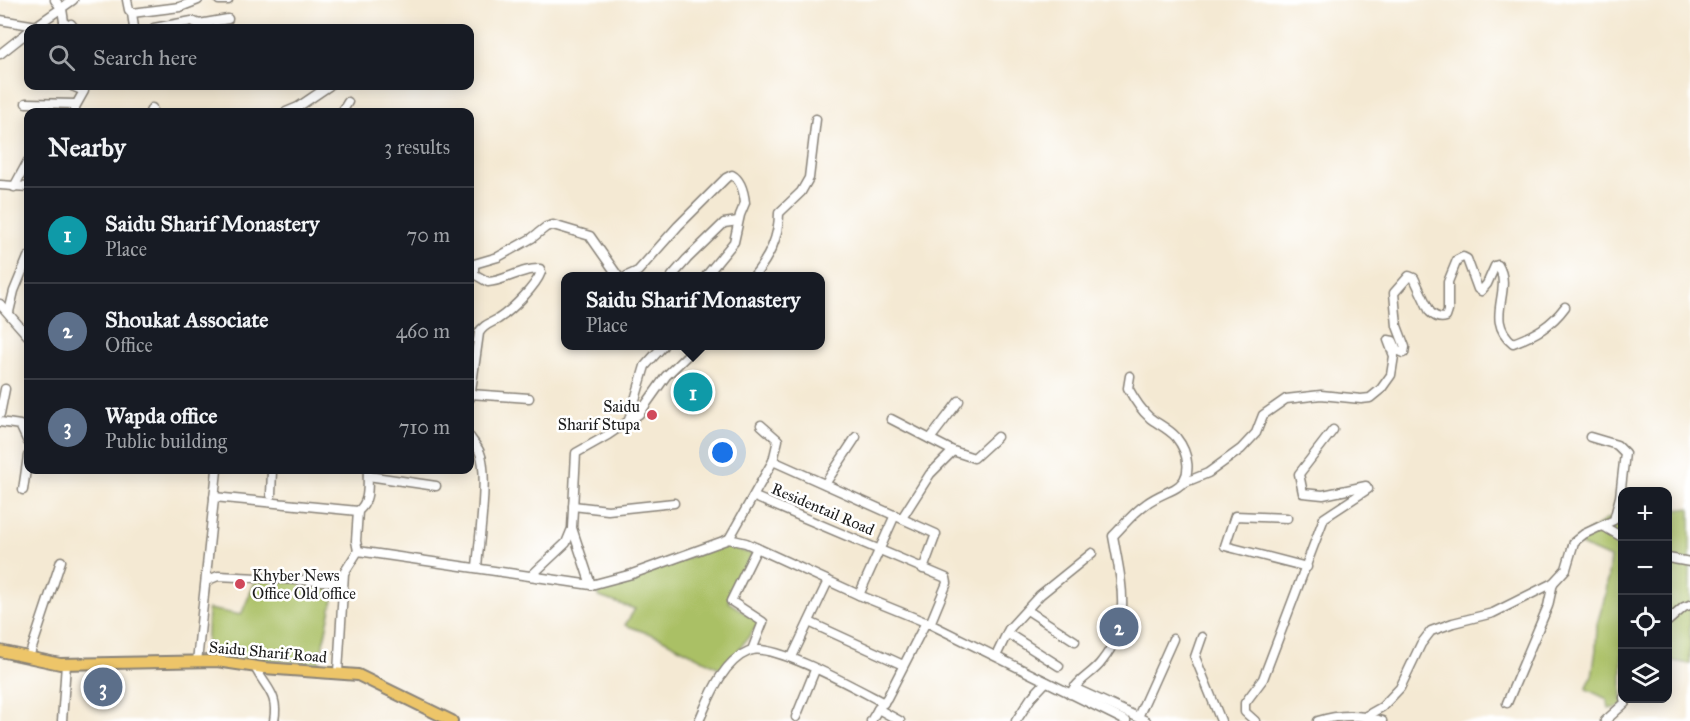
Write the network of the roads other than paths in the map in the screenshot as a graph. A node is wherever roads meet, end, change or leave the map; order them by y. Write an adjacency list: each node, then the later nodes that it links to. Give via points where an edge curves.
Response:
1 (55, 0): 7 (street)
2 (73, 0): 7 (street)
3 (128, 0): 8 (street)
4 (198, 0): 8 (street, via 180,8)
5 (219, 0): 6 (street)
6 (228, 0)
7 (62, 9): 11 (street); 12 (street)
8 (132, 14): 13 (street)
9 (0, 20): 17 (street)
10 (228, 20): 15 (street)
11 (40, 24)
12 (69, 24)
13 (133, 24)
14 (176, 24): 16 (street, via 192,21)
15 (199, 24)
16 (199, 24)
17 (24, 25)
18 (24, 35): 19 (street)
19 (0, 54)
20 (82, 90): 26 (street)
21 (323, 90): 27 (street)
22 (348, 102): 28 (street)
23 (26, 103): 24 (street)
24 (60, 103): 25 (street); 26 (street)
25 (57, 108)
26 (75, 108)
27 (295, 108)
28 (344, 108)
29 (816, 119): 41 (street, via 808,178 801,192 779,213 779,231)
30 (24, 168): 32 (street)
31 (0, 185): 32 (street)
32 (14, 187): 33 (street)
33 (24, 187)
34 (738, 221): 38 (street, via 745,200 737,179 730,175); 39 (street, via 724,223); 40 (street, via 734,242)
35 (474, 264): 37 (street, via 498,257 553,225 590,236)
36 (24, 267): 45 (street)
37 (615, 272)
38 (636, 272)
39 (676, 272)
40 (709, 272)
41 (757, 272)
42 (474, 274): 49 (street, via 488,282 533,268 540,268 541,272 506,313 482,328)
43 (0, 303): 45 (street)
44 (1565, 307): 75 (street, via 1535,335 1513,343 1502,331 1498,317 1503,285 1498,265 1481,291 1467,259 1457,260 1449,277 1448,311 1442,318 1430,312 1414,278 1409,276 1394,294 1404,353 1389,340 1394,356 1391,375 1381,389 1370,398 1361,399 1321,395 1286,399 1263,415 1256,433 1241,449 1208,473)
45 (9, 312): 46 (street)
46 (24, 331)
47 (659, 350): 57 (street, via 645,366)
48 (692, 350): 57 (street)
49 (474, 368)
50 (1130, 376): 75 (street, via 1128,388 1134,398 1149,416 1175,436 1185,452 1187,474)
51 (5, 389): 55 (street)
52 (474, 396): 53 (street)
53 (530, 398)
54 (959, 401): 65 (street)
55 (0, 414)
56 (891, 418): 65 (street)
57 (629, 421): 82 (street, via 576,453)
58 (0, 422): 61 (street, via 20,425)
59 (761, 425): 68 (street, via 778,440)
60 (1333, 430): 98 (street, via 1299,474 1303,493 1323,495 1366,486 1368,489 1324,518)
61 (24, 434)
62 (856, 436): 74 (street)
63 (997, 437): 67 (street, via 974,458)
64 (1590, 437): 86 (street, via 1617,445 1625,453 1614,520)
65 (930, 439): 67 (street)
66 (474, 443): 97 (street, via 483,463)
67 (953, 451): 84 (street)
68 (773, 461): 74 (street); 80 (street)
69 (25, 474): 77 (street)
70 (217, 474): 79 (street)
71 (273, 474): 78 (street)
72 (368, 474): 83 (street, via 367,500)
73 (373, 474): 76 (street)
74 (825, 484): 84 (street)
75 (1181, 484): 130 (street, via 1136,511 1113,536 1122,619 1108,654)
76 (436, 486)
77 (23, 490)
78 (271, 495)
79 (214, 497): 83 (street); 101 (street)
80 (755, 497): 89 (street); 91 (street, Residentail Road)
81 (674, 503): 82 (street, via 608,510)
82 (573, 507): 87 (street)
83 (358, 511): 92 (street)
84 (898, 516): 91 (street); 99 (street, via 936,534)
85 (1287, 518): 98 (street, via 1235,516 1225,546)
86 (1600, 527): 88 (street); 104 (street, via 1574,542 1566,569)
87 (572, 528): 100 (street, via 566,543); 105 (street)
88 (1618, 534)
89 (729, 539): 90 (street); 105 (street)
90 (757, 548): 102 (street); 116 (street, via 731,601 763,622)
91 (880, 549): 99 (street, Residentail Road); 106 (street)
92 (358, 551): 97 (street); 103 (street, via 347,566)
93 (1092, 553): 108 (street)
94 (1672, 559): 96 (street)
95 (61, 561): 119 (street)
96 (1690, 562)
97 (477, 567): 100 (street)
98 (1307, 567): 147 (street, via 1263,679 1245,703 1245,712)
99 (923, 568): 111 (street, Residentail Road, via 947,580)
100 (531, 576): 105 (street)
101 (206, 581): 103 (street, via 218,576); 121 (street)
102 (828, 581): 106 (street); 110 (street)
103 (343, 582): 127 (street)
104 (1553, 583): 133 (street, via 1548,606); 135 (street, via 1493,613 1431,632 1400,688 1382,707)
105 (591, 585)
106 (859, 595): 111 (street)
107 (1690, 605): 109 (street)
108 (1027, 610): 112 (street); 115 (street)
109 (1672, 618)
110 (809, 622): 120 (street); 123 (street)
111 (928, 623): 118 (street); 123 (street)
112 (1007, 633): 118 (street); 125 (street)
113 (1202, 637): 146 (street, via 1195,657)
114 (1173, 639): 137 (street)
115 (1075, 641)
116 (752, 650): 120 (street, via 767,649); 141 (street, via 723,674)
117 (0, 651): 119 (main road, Saidu Sharif Road)
118 (996, 656): 128 (street)
119 (29, 657): 122 (main road, Saidu Sharif Road)
120 (792, 657): 126 (street)
121 (197, 662): 122 (main road, Saidu Sharif Road); 124 (main road, Saidu Sharif Road)
122 (66, 664): 138 (street)
123 (903, 665): 134 (street)
124 (255, 666): 127 (main road, Saidu Sharif Road); 139 (street, via 273,694)
125 (1059, 666)
126 (815, 670): 134 (street); 136 (street)
127 (338, 672): 140 (main road, Saidu Sharif Road, via 358,675)
128 (1032, 675): 129 (street); 131 (street)
129 (1046, 682): 130 (street); 131 (street)
130 (1072, 691): 137 (street); 145 (street)
131 (1031, 698): 144 (street)
132 (1625, 703): 150 (street)
133 (1507, 704)
134 (881, 706): 142 (street); 143 (street)
135 (1366, 716): 148 (street); 149 (street)
136 (796, 717)
137 (1142, 719)
138 (63, 721)
139 (274, 721)
140 (452, 721)
141 (699, 721)
142 (871, 721)
143 (900, 721)
144 (1016, 721)
145 (1126, 721)
146 (1221, 721)
147 (1255, 721)
148 (1318, 721)
149 (1382, 721)
150 (1605, 721)

